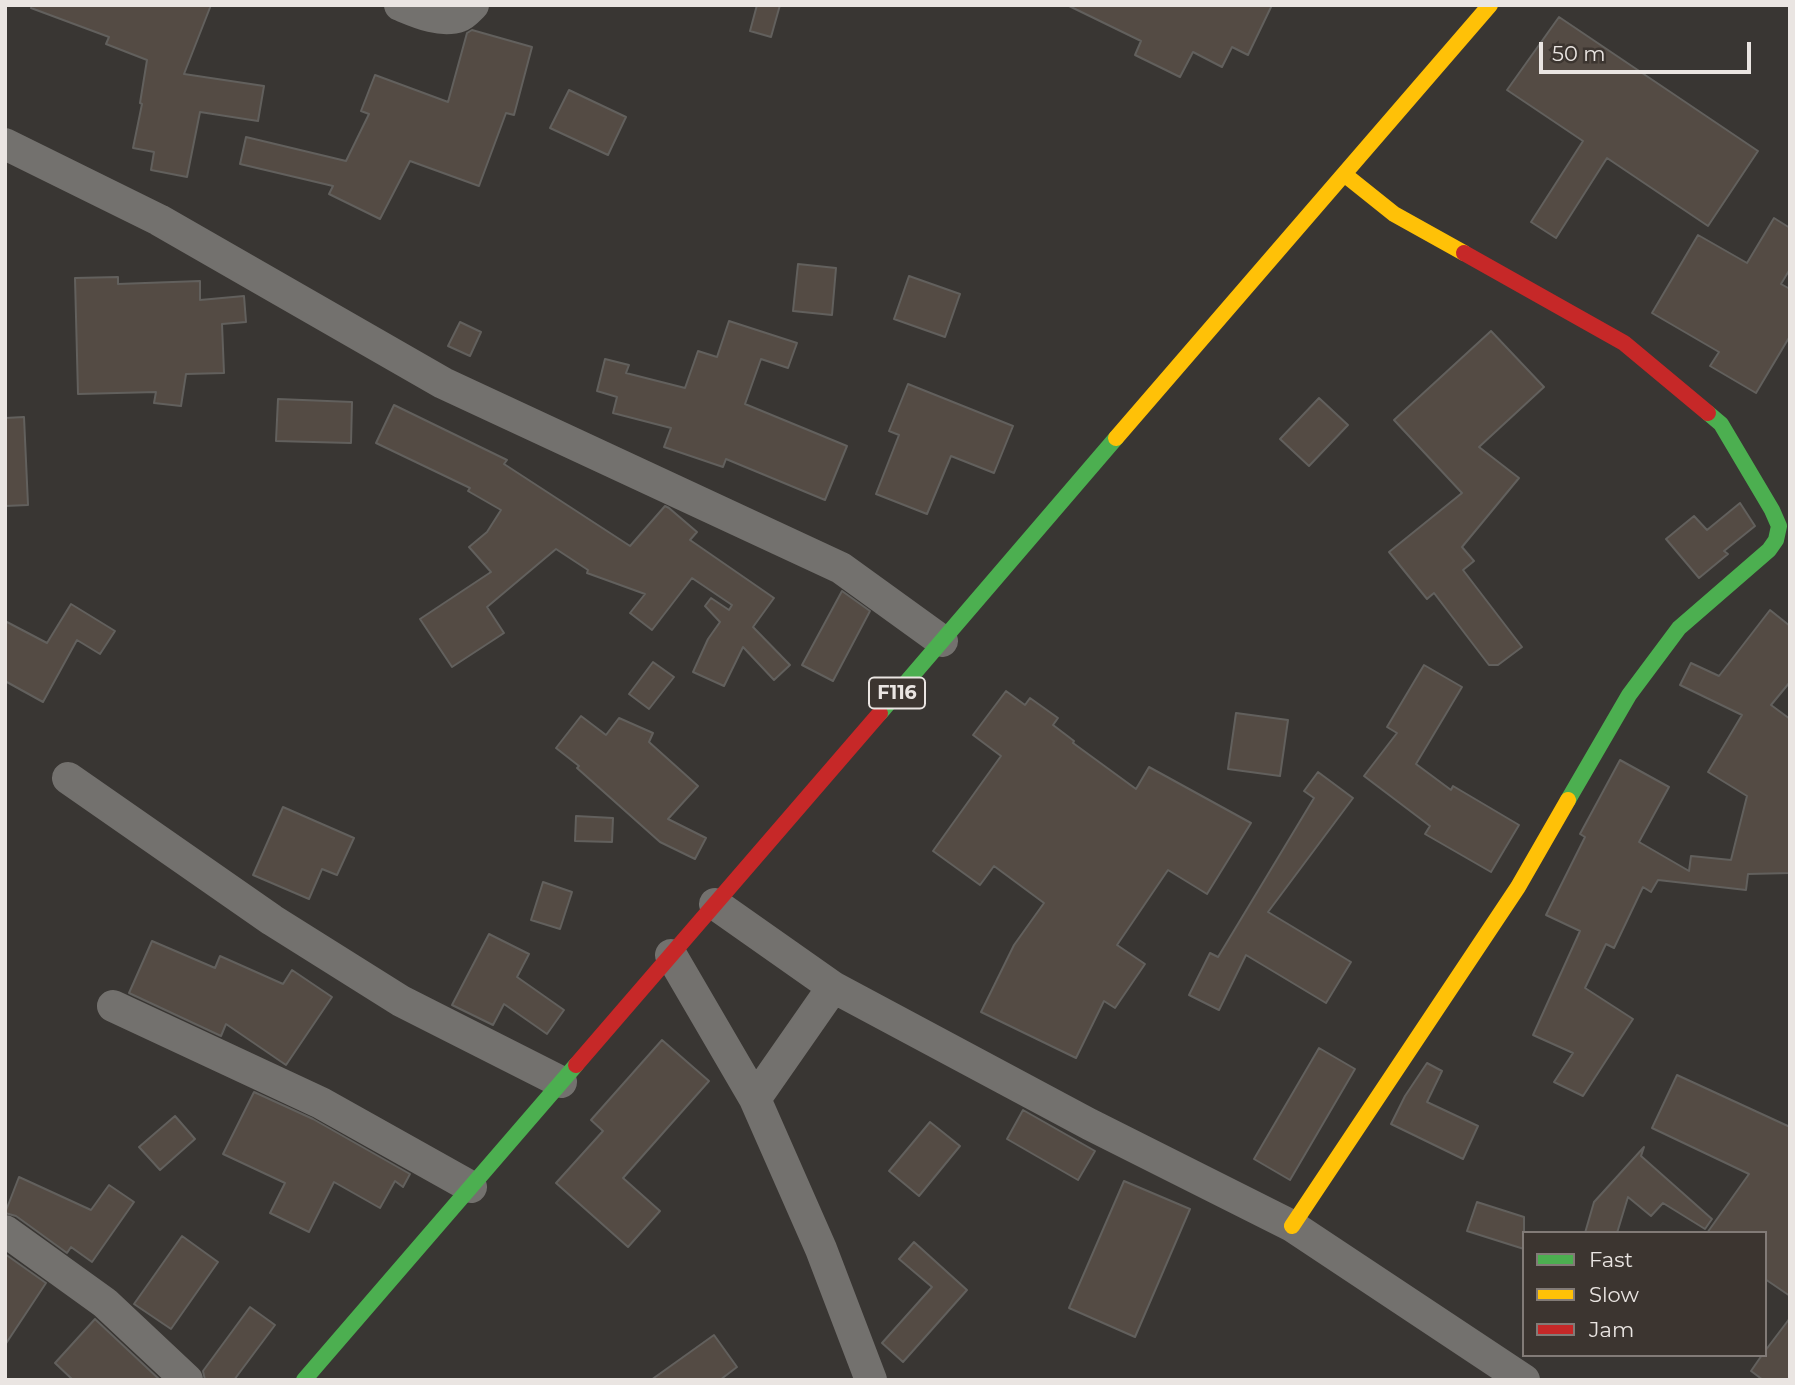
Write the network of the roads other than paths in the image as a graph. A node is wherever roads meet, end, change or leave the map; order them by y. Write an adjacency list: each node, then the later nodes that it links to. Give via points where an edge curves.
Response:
1 (400, 5): 2 (street, via 445,18 461,16)
2 (473, 5)
3 (1490, 5): 5 (main road, F116)
4 (5, 144): 6 (street, via 159,220 443,383 841,568)
5 (1344, 174): 6 (main road, F116); 15 (main road, via 1394,214 1624,343 1721,424 1779,526 1769,550 1679,628 1629,695 1518,887)
6 (942, 640): 8 (main road, F116)
7 (68, 778): 12 (street, via 272,920 401,1001)
8 (715, 904): 9 (main road, F116); 10 (street)
9 (671, 955): 12 (main road, F116); 13 (street)
10 (834, 987): 13 (street); 15 (street)
11 (113, 1006): 14 (street, via 321,1102)
12 (561, 1082): 14 (main road, F116)
13 (755, 1099): 19 (street, via 821,1249)
14 (471, 1186): 18 (main road, F116)
15 (1292, 1226): 20 (street)
16 (5, 1231): 17 (street, via 105,1303)
17 (187, 1380)
18 (304, 1380)
19 (871, 1380)
20 (1524, 1380)

